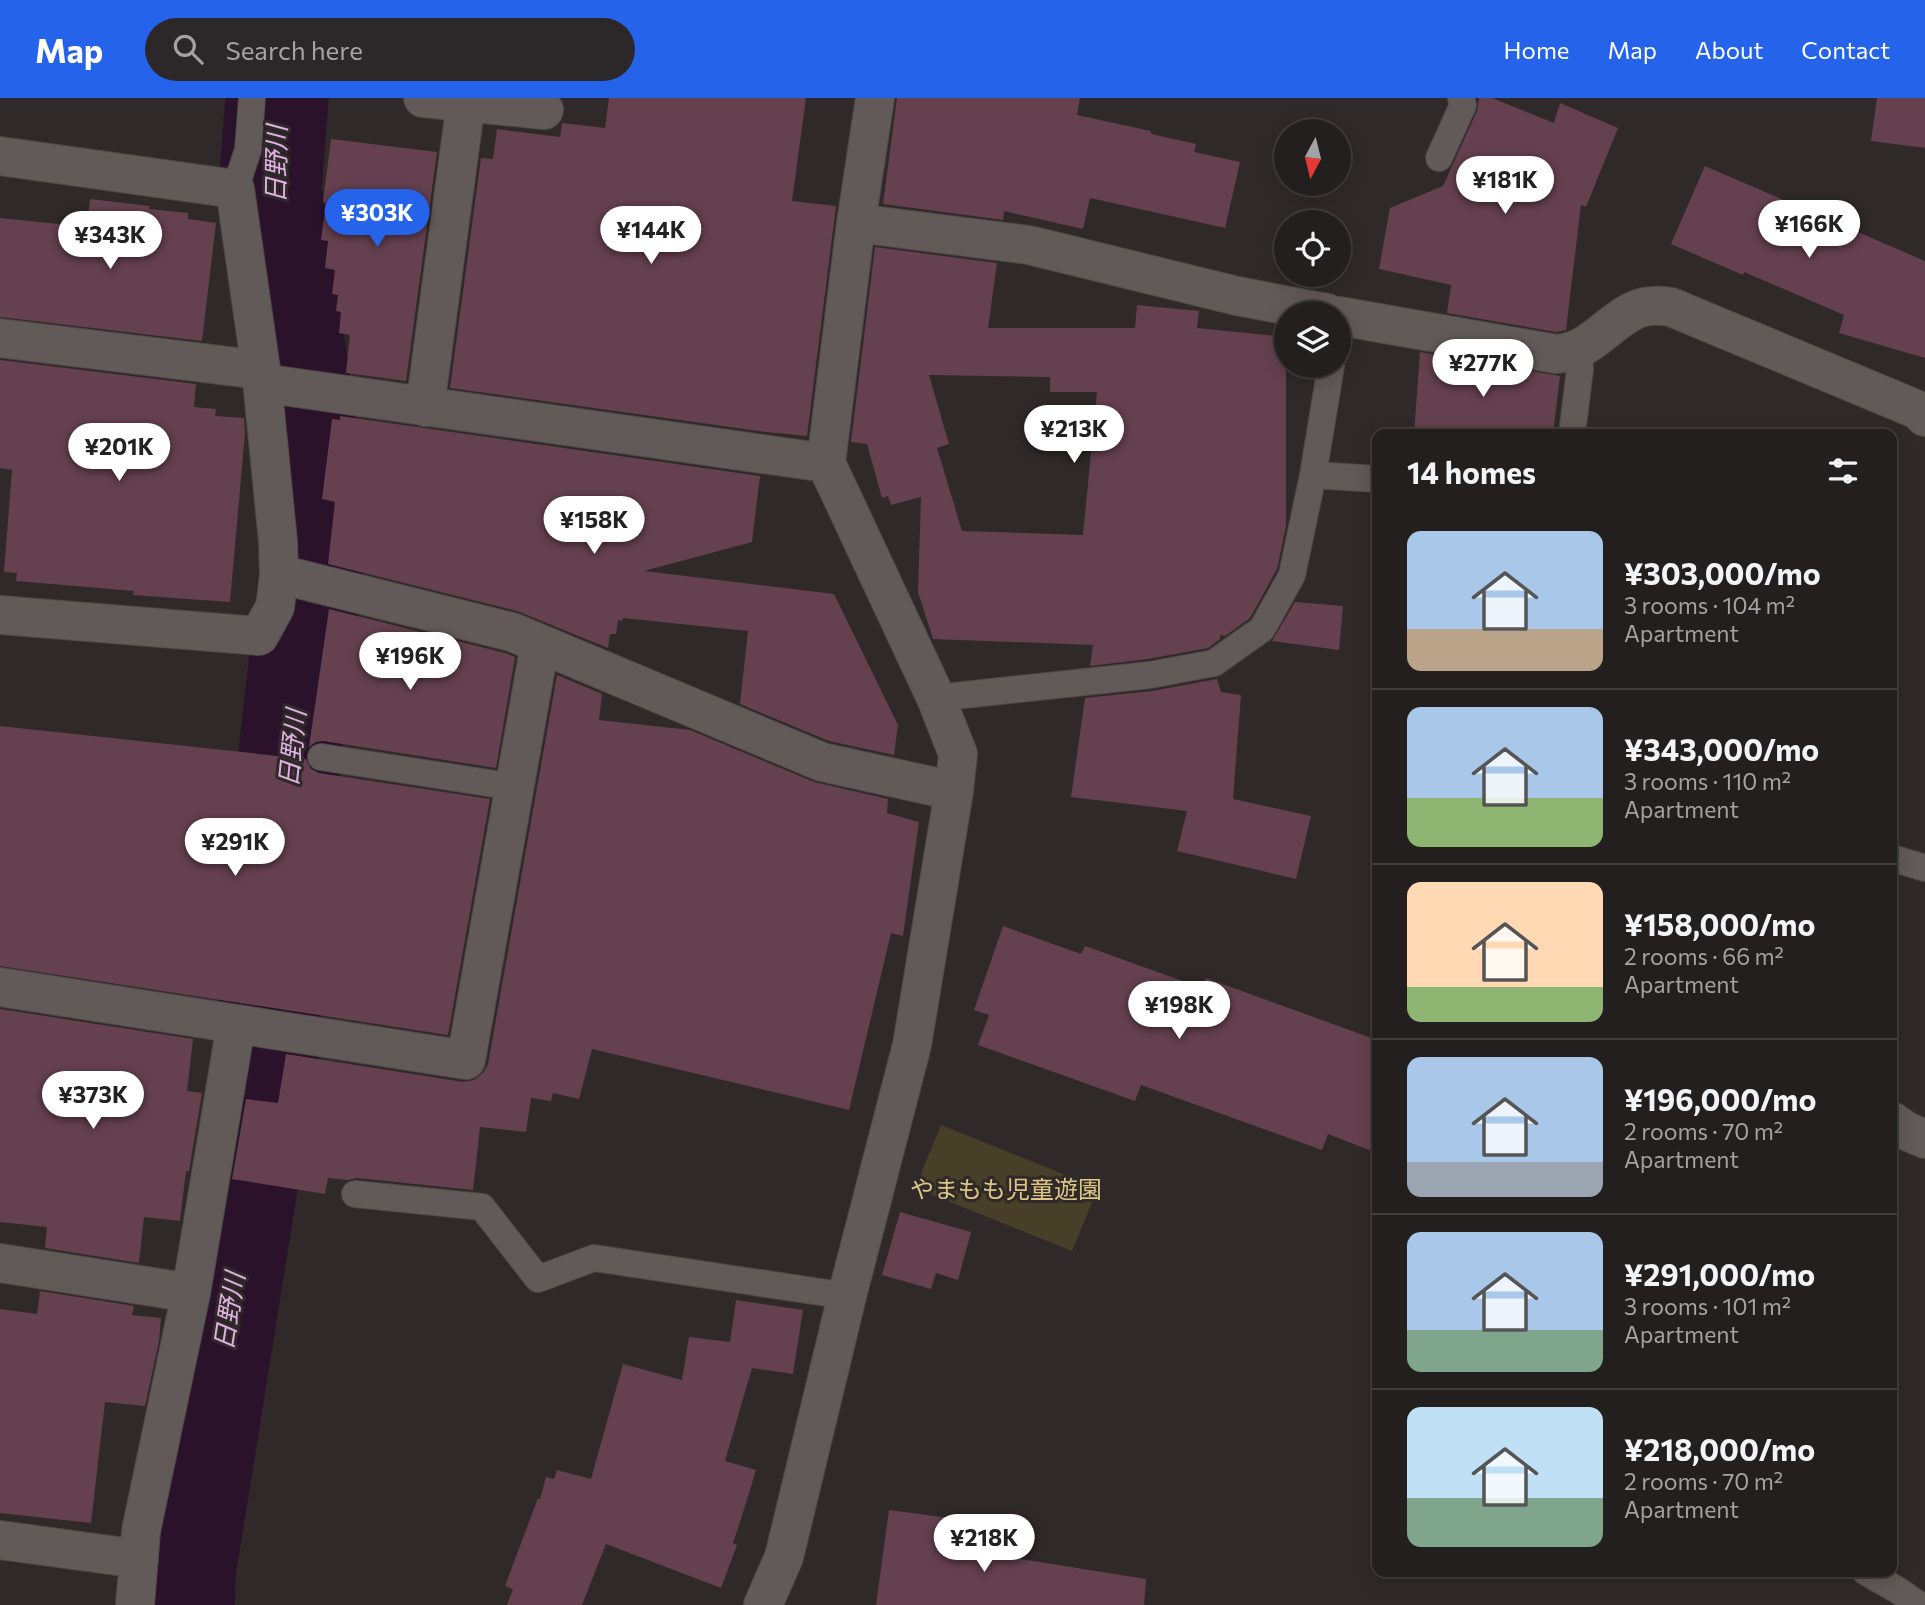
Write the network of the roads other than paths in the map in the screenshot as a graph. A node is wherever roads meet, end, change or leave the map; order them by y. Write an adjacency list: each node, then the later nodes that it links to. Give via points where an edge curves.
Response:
1 (252, 98): 9 (lane, via 248,150)
2 (423, 98): 5 (street)
3 (875, 98): 10 (street)
4 (1461, 98): 8 (lane, via 1463,105)
5 (466, 102): 6 (street); 17 (street)
6 (544, 110)
7 (0, 156): 9 (street)
8 (1439, 158)
9 (234, 189): 15 (street)
10 (856, 223): 11 (street, via 1029,245); 20 (street)
11 (1274, 304)
12 (1351, 320): 14 (street, via 1556,354)
13 (0, 338): 15 (street)
14 (1579, 350): 18 (street, via 1633,311 1671,307 1918,410); 19 (lane)
15 (261, 377): 17 (street); 23 (street, via 278,542)
16 (1329, 378): 21 (lane)
17 (425, 407): 20 (street)
18 (1925, 417)
19 (1573, 429)
20 (826, 463): 26 (street)
21 (1313, 475): 22 (lane); 26 (lane, via 1292,575 1262,629 1214,663 1150,675)
22 (1372, 479)
23 (286, 576): 24 (street, via 259,635); 25 (street, via 512,632)
24 (0, 615)
25 (540, 644): 28 (street); 29 (street, via 822,762)
26 (936, 698): 29 (street, via 958,754)
27 (321, 757): 28 (lane)
28 (514, 787): 33 (street, via 466,1060)
29 (954, 790): 39 (street, via 912,1045)
30 (1897, 860): 31 (lane)
31 (1925, 868)
32 (0, 987): 33 (street)
33 (245, 1027): 38 (street)
34 (1897, 1125): 35 (street)
35 (1925, 1139)
36 (355, 1194): 39 (lane, via 482,1207 538,1279 594,1258)
37 (0, 1263): 38 (street)
38 (191, 1293): 41 (street)
39 (847, 1296): 44 (street, via 784,1557)
40 (0, 1541): 41 (street)
41 (139, 1559): 43 (street)
42 (1874, 1577): 45 (lane)
43 (135, 1605)
44 (763, 1605)
45 (1919, 1605)

